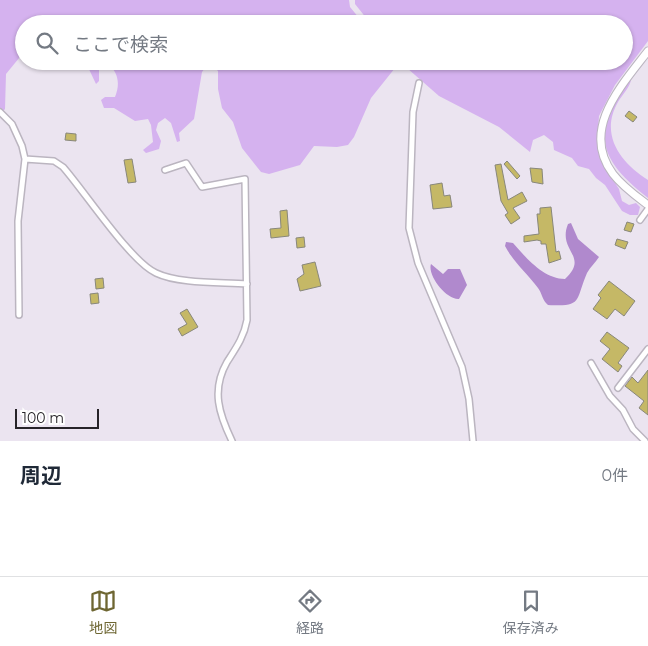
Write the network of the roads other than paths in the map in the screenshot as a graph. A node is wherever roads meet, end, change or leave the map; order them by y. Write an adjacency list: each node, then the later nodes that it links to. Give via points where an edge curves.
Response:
1 (648, 52): 6 (street, via 609,104 600,132 604,158 612,174)
2 (419, 83): 15 (street, via 413,112 409,228 418,264 462,367)
3 (0, 112): 4 (street, via 12,124)
4 (24, 159): 9 (street, via 54,161 63,167 139,260 154,272 188,280); 10 (street, via 18,221)
5 (165, 170): 9 (street, via 186,163 202,187 246,180)
6 (648, 205)
7 (648, 209): 8 (street)
8 (640, 220)
9 (247, 284): 14 (street, via 244,333 220,375 216,398)
10 (19, 315)
11 (648, 349): 13 (street)
12 (591, 363): 16 (street, via 610,396)
13 (618, 388)
14 (232, 441)
15 (473, 441)
16 (645, 441)

